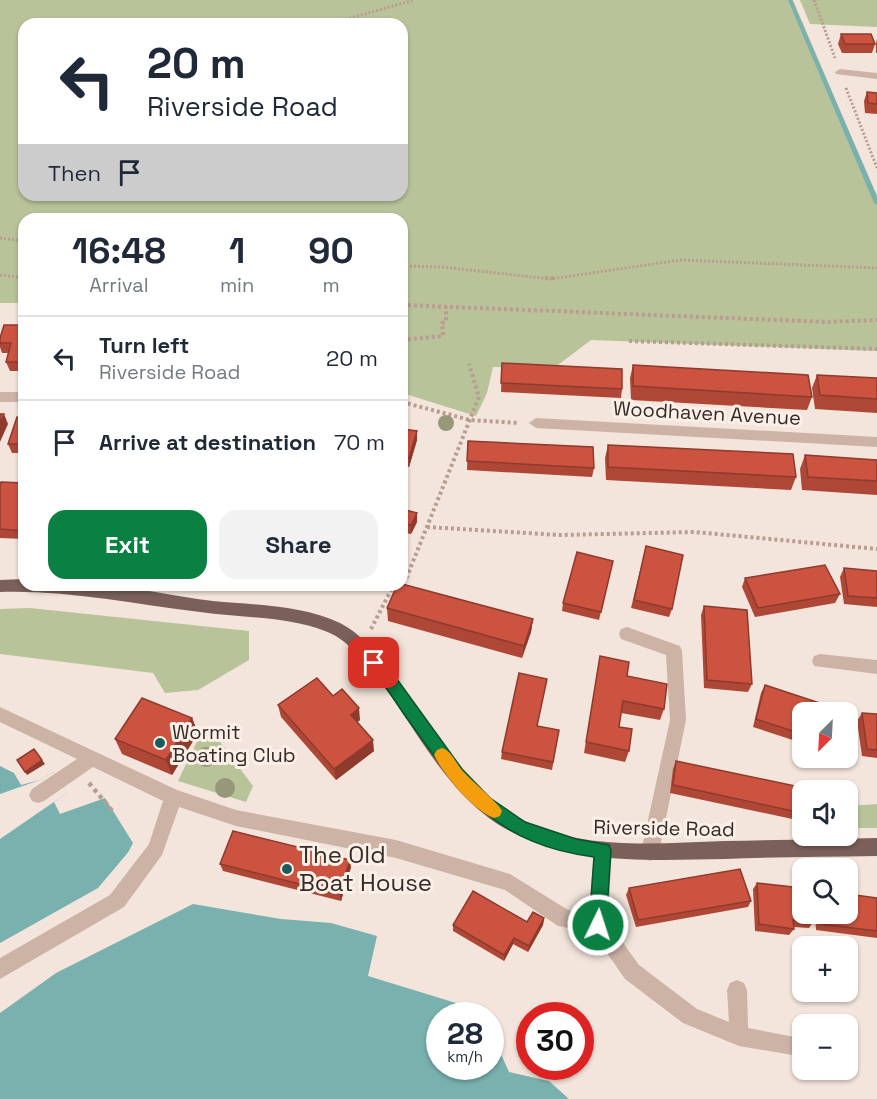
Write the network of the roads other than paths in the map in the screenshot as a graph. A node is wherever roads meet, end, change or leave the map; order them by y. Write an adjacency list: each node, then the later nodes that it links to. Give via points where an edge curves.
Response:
1 (840, 72): 2 (street)
2 (877, 76)
3 (0, 397): 4 (street)
4 (18, 397)
5 (536, 423): 6 (street, Woodhaven Avenue)
6 (877, 442)
7 (0, 586): 8 (main road, Riverside Road)
8 (18, 587)
9 (84, 591): 18 (main road, Riverside Road, via 300,618 337,629 358,645 389,680 456,774 484,804 520,828 576,847)
10 (627, 634): 19 (street, via 674,651 678,720)
11 (820, 662): 12 (street)
12 (877, 667)
13 (0, 714): 14 (street)
14 (91, 759): 15 (street); 16 (street)
15 (38, 795)
16 (173, 797): 20 (street, via 236,818 396,849 510,884 564,919); 21 (street, via 156,849 117,901)
17 (877, 847): 19 (main road, Riverside Road)
18 (603, 850): 19 (main road, Riverside Road); 20 (street)
19 (650, 852)
20 (598, 925): 23 (street, via 632,972 690,1016)
21 (0, 969)
22 (737, 990): 23 (street)
23 (739, 1036): 24 (street)
24 (792, 1045)

